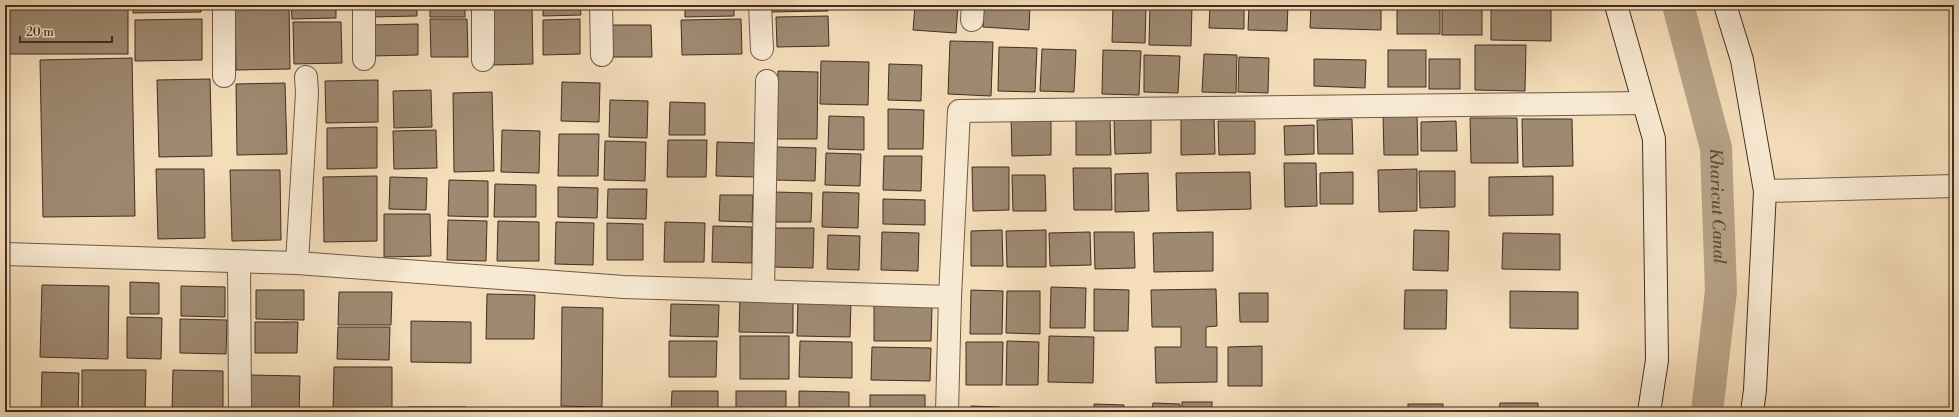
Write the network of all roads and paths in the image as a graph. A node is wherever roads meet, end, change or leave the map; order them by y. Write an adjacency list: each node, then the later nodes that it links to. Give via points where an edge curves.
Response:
1 (224, 5): 12 (street)
2 (364, 5): 10 (street)
3 (483, 5): 11 (street)
4 (601, 5): 9 (street)
5 (760, 5): 8 (street)
6 (1616, 5): 15 (street)
7 (1725, 5): 17 (street, via 1742,60)
8 (762, 49)
9 (602, 56)
10 (364, 59)
11 (483, 60)
12 (224, 76)
13 (306, 77): 20 (street)
14 (767, 82): 21 (street)
15 (1643, 103): 22 (street, via 959,111); 25 (street, via 1654,139 1657,360)
16 (1954, 186): 17 (street)
17 (1765, 191): 26 (street)
18 (5, 254): 19 (street)
19 (239, 262): 20 (street); 23 (street)
20 (297, 263): 21 (street, via 624,287)
21 (763, 291): 22 (street)
22 (950, 297): 24 (street)
23 (240, 412)
24 (947, 412)
25 (1650, 412)
26 (1752, 412)

